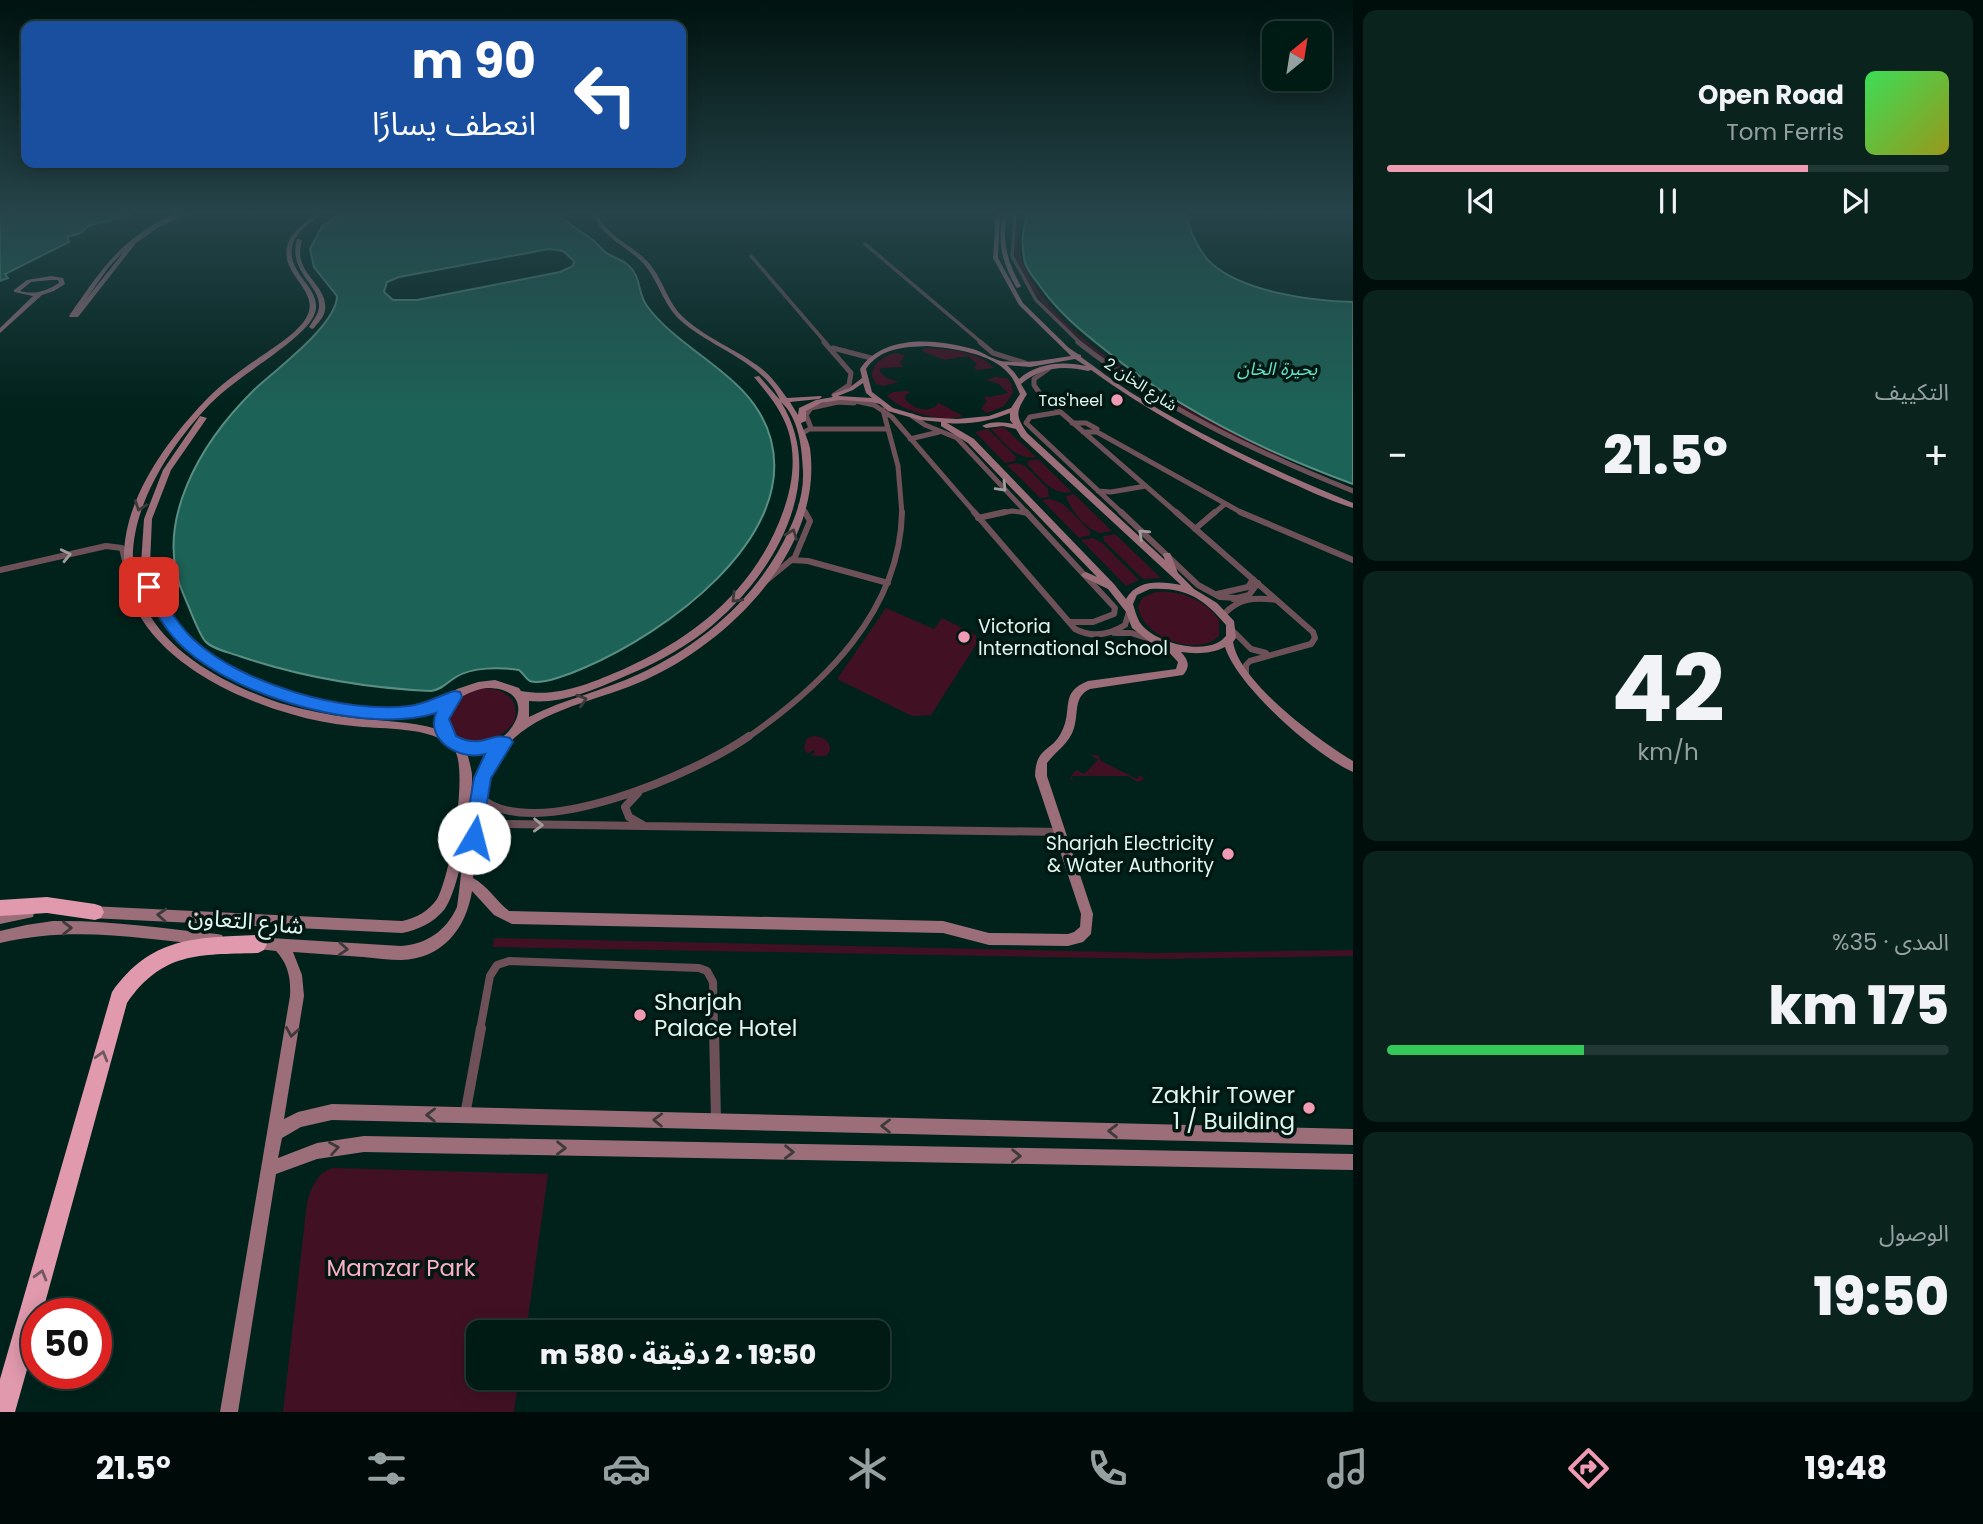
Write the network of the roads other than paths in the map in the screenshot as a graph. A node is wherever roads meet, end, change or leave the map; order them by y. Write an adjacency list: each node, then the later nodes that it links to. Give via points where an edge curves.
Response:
1 (99, 278): 12 (street)
2 (108, 278): 11 (street)
3 (299, 278): 78 (street, one-way to 78, via 311,292 313,316 224,386 170,447 149,485 134,526)
4 (308, 278): 94 (street, via 321,294 320,317 232,387 202,418 158,489 146,526 149,587 164,616 189,644 223,669 266,690 318,705 376,712 407,713)
5 (648, 278): 31 (street, via 676,321 749,370)
6 (770, 278): 17 (street)
7 (904, 278): 18 (street)
8 (1005, 278): 21 (street, شارع الخان 2, via 1029,311)
9 (1014, 278): 23 (street, شارع الخان 2, via 1040,314)
10 (1023, 278): 56 (street, via 1044,308 1085,347 1140,387 1271,458)
11 (102, 286): 12 (street); 12 (street, via 72,316)
12 (92, 287)
13 (43, 293): 14 (street); 14 (street, via 62,281 35,279 19,286 16,291); 16 (street)
14 (21, 294): 15 (street, via 21,301)
15 (0, 322)
16 (0, 331)
17 (826, 344): 22 (street); 30 (street, via 852,375)
18 (979, 344): 19 (street); 20 (street); 25 (street, via 1005,359)
19 (964, 349): 20 (street); 22 (street, via 913,345)
20 (983, 355): 24 (street)
21 (1076, 356): 23 (street); 26 (street); 27 (street, شارع الخان 2)
22 (871, 358): 28 (street, via 864,366)
23 (1089, 358): 59 (street, شارع الخان 2, via 1154,404 1221,441)
24 (996, 361): 25 (street); 29 (street)
25 (1040, 363): 26 (street)
26 (1056, 364): 27 (street, via 1084,368); 29 (street); 35 (street, via 1038,374 1034,383)
27 (1105, 378): 63 (street, شارع الخان 2, via 1219,447)
28 (863, 380): 30 (street); 33 (street)
29 (1019, 382): 34 (street, via 1022,396)
30 (837, 397): 32 (street); 33 (street, via 863,398)
31 (782, 401): 32 (street); 42 (street)
32 (807, 401): 42 (street, via 800,413)
33 (883, 406): 37 (street); 38 (street); 44 (street)
34 (1014, 408): 39 (street, via 981,421); 41 (street)
35 (1060, 412): 36 (street); 40 (street)
36 (1049, 414): 40 (street); 51 (street, via 1025,421)
37 (912, 416): 39 (street); 45 (street)
38 (883, 418): 42 (street, via 856,403 818,405 807,412); 43 (street)
39 (935, 421): 47 (street)
40 (1074, 424): 46 (street); 48 (street, via 1088,424)
41 (1018, 426): 47 (street, via 1000,424 971,429); 49 (street)
42 (801, 429): 43 (street); 62 (street, via 809,468); 93 (street, one-way to 93, via 785,523 764,565 730,605 675,647 624,674 556,697)
43 (886, 430): 44 (street); 79 (street, via 899,471 903,510)
44 (902, 431): 50 (street)
45 (943, 432): 50 (street); 53 (street, via 957,438)
46 (1083, 432): 48 (street, via 1096,431); 54 (street)
47 (964, 435): 52 (street)
48 (1107, 437): 61 (street)
49 (1027, 438): 51 (street); 75 (street)
50 (910, 439): 66 (street)
51 (1052, 449): 55 (street)
52 (981, 451): 53 (street); 80 (street)
53 (983, 466): 60 (street, one-way to 60)
54 (1146, 486): 57 (street); 67 (street)
55 (1097, 490): 57 (street); 58 (street)
56 (1353, 491)
57 (1111, 492): 58 (street)
58 (1106, 499): 69 (street, one-way to 58)
59 (1353, 499)
60 (1019, 504): 64 (street); 65 (street)
61 (1225, 504): 67 (street); 71 (street)
62 (801, 505): 68 (street, via 810,521); 76 (street, one-way to 62, via 792,536)
63 (1353, 506)
64 (1012, 511): 65 (street); 66 (street)
65 (1028, 513): 74 (street)
66 (978, 518): 86 (street)
67 (1195, 529): 77 (street)
68 (797, 553): 70 (street); 72 (street)
69 (1167, 555): 75 (street); 81 (street)
70 (791, 560): 72 (street); 76 (street)
71 (1353, 560)
72 (808, 561): 79 (street)
73 (0, 570): 78 (street, one-way to 78, via 111,545 124,550)
74 (1086, 575): 80 (street); 86 (street, via 1112,603 1114,614 1084,623)
75 (1175, 577): 81 (street)
76 (767, 580): 95 (street, one-way to 76, via 542,714 613,690 675,659 727,622)
77 (1255, 581): 81 (street, via 1245,588); 82 (street); 83 (street)
78 (131, 582): 96 (street, via 143,611 166,641 226,684 303,713 352,722 412,725)
79 (888, 583): 100 (street, via 853,643 793,704 721,754)
80 (1114, 589): 84 (street)
81 (1203, 594): 82 (street); 84 (street, via 1149,586 1131,596); 85 (street)
82 (1247, 597): 83 (street); 85 (street)
83 (1276, 600): 91 (street, via 1315,638 1309,645)
84 (1129, 610): 88 (street, via 1125,625); 90 (street, via 1142,631)
85 (1224, 614): 87 (street)
86 (1068, 621): 88 (street, via 1087,635)
87 (1231, 629): 89 (street); 91 (street, via 1251,649)
88 (1110, 633): 90 (street, via 1132,633)
89 (1228, 642): 90 (street, via 1204,652); 92 (street, via 1232,659)
90 (1165, 644): 106 (street, via 1183,662 1180,672 1088,685 1074,695 1065,736 1040,767)
91 (1274, 654): 92 (street, via 1250,661)
92 (1246, 677): 99 (street, via 1313,742)
93 (519, 695): 94 (street, via 506,686 489,684 470,687); 95 (street, via 526,713)
94 (454, 697): 96 (street, via 442,714)
95 (521, 728): 97 (street)
96 (447, 737): 98 (street)
97 (504, 742): 98 (street, via 478,750); 101 (street, شارع التعاون, via 487,766)
98 (458, 746): 109 (street, via 465,762 466,786)
99 (1353, 767)
100 (650, 785): 102 (street); 103 (street, via 632,796)
101 (479, 796): 102 (street, via 492,807 521,811); 107 (street, شارع التعاون)
102 (610, 800): 103 (street)
103 (626, 810): 104 (street); 105 (street)
104 (615, 826): 105 (street); 107 (street, one-way to 104, via 499,825)
105 (649, 827): 106 (street)
106 (1059, 832): 108 (street, via 1088,920 1083,934 1069,940 983,939 934,927 513,918 494,908)
107 (474, 838): 108 (street, شارع التعاون)
108 (468, 882): 110 (street, شارع التعاون)
109 (444, 899): 110 (street); 112 (street, شارع التعاون, one-way to 112, via 422,920 402,928)
110 (464, 901): 116 (street, شارع التعاون, one-way to 110, via 418,951 451,930)
111 (0, 908): 112 (highway, via 47,905)
112 (95, 912): 113 (street, شارع التعاون, via 53,911)
113 (0, 918)
114 (0, 937): 115 (street, شارع التعاون, one-way to 115, via 69,927)
115 (258, 943): 116 (street, شارع التعاون); 123 (highway, one-way to 115, via 119,999 136,975 172,952)
116 (279, 945): 119 (street, one-way to 119, via 293,963 298,987)
117 (465, 1115): 118 (street, one-way to 117); 118 (street, via 491,972 509,961 708,971 713,982); 119 (street, one-way to 119, via 332,1112 298,1120)
118 (716, 1121): 120 (street, one-way to 118)
119 (275, 1133): 122 (street)
120 (1353, 1137)
121 (1353, 1162): 122 (street, one-way to 121, via 317,1151 365,1144)
122 (269, 1169): 124 (street)
123 (3, 1412)
124 (229, 1412)

